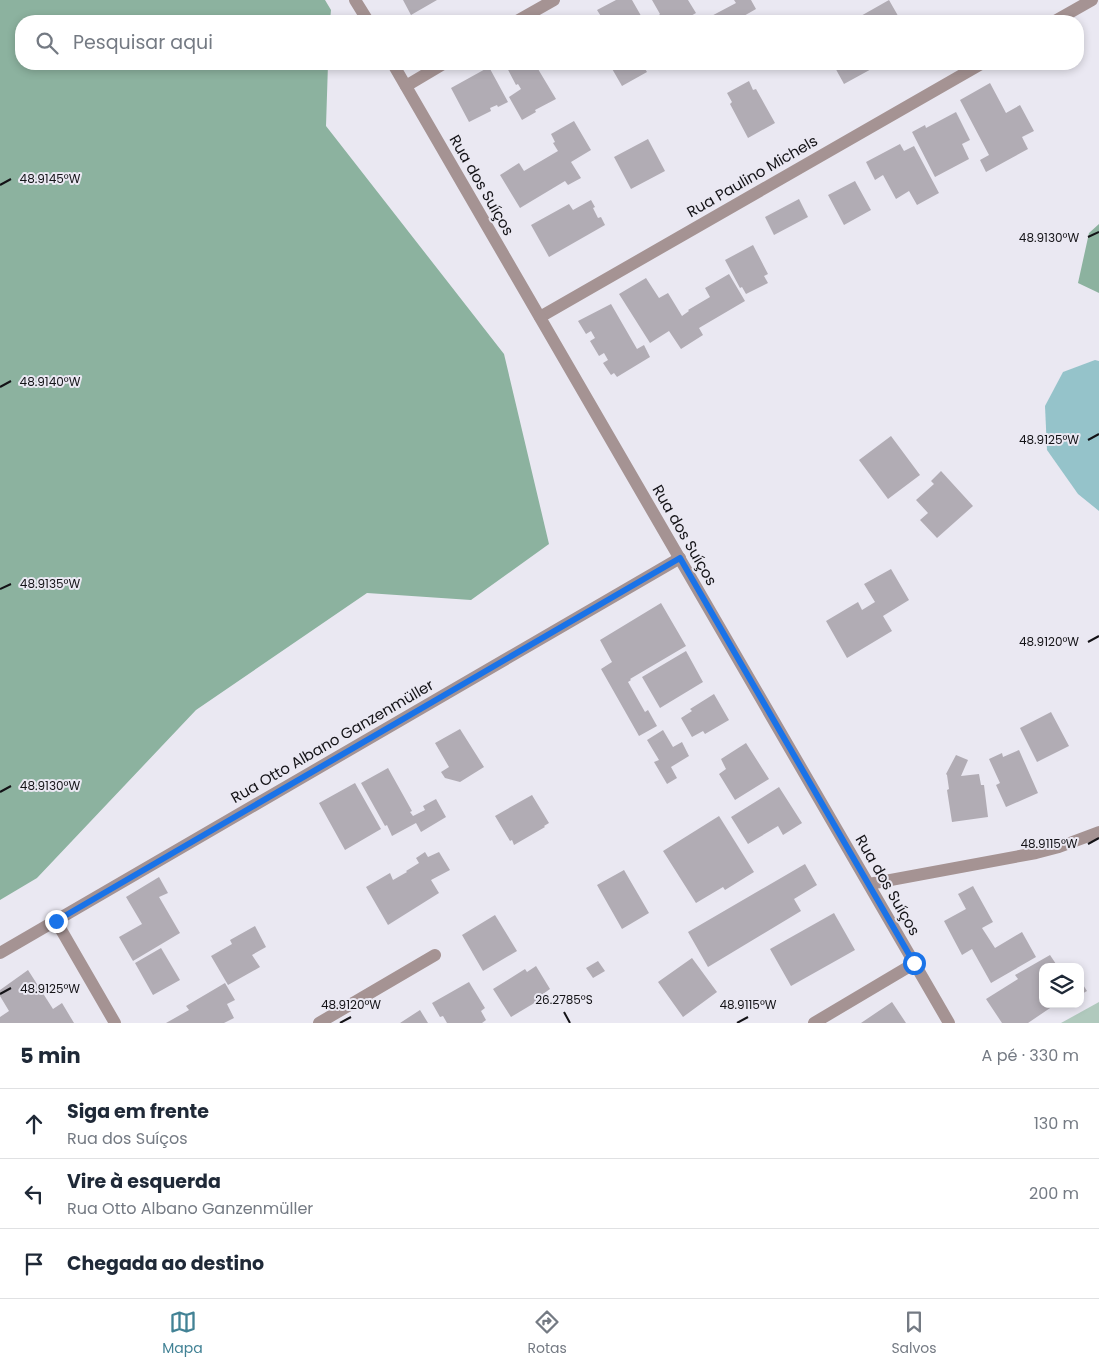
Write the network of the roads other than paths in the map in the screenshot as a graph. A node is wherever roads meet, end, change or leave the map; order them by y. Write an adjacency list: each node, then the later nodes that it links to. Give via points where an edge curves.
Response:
1 (355, 0): 4 (street)
2 (554, 0): 5 (street)
3 (1092, 0): 6 (street)
4 (364, 15)
5 (528, 15)
6 (1066, 15)
7 (397, 70): 10 (street, Rua dos Suíços)
8 (434, 70): 10 (street)
9 (971, 70): 11 (street, Rua Paulino Michels)
10 (406, 86): 11 (street, Rua dos Suíços)
11 (540, 317): 12 (street, Rua dos Suíços)
12 (680, 558): 14 (street, Rua dos Suíços); 15 (street, Rua Otto Albano Ganzenmüller)
13 (1099, 832): 14 (street, via 1059,847)
14 (869, 884): 18 (street, Rua dos Suíços)
15 (56, 921): 16 (street, Rua Otto Albano Ganzenmüller); 19 (street)
16 (0, 953)
17 (435, 955): 20 (street)
18 (914, 963): 21 (street); 22 (street, Rua dos Suíços)
19 (115, 1023)
20 (319, 1023)
21 (814, 1023)
22 (949, 1023)

